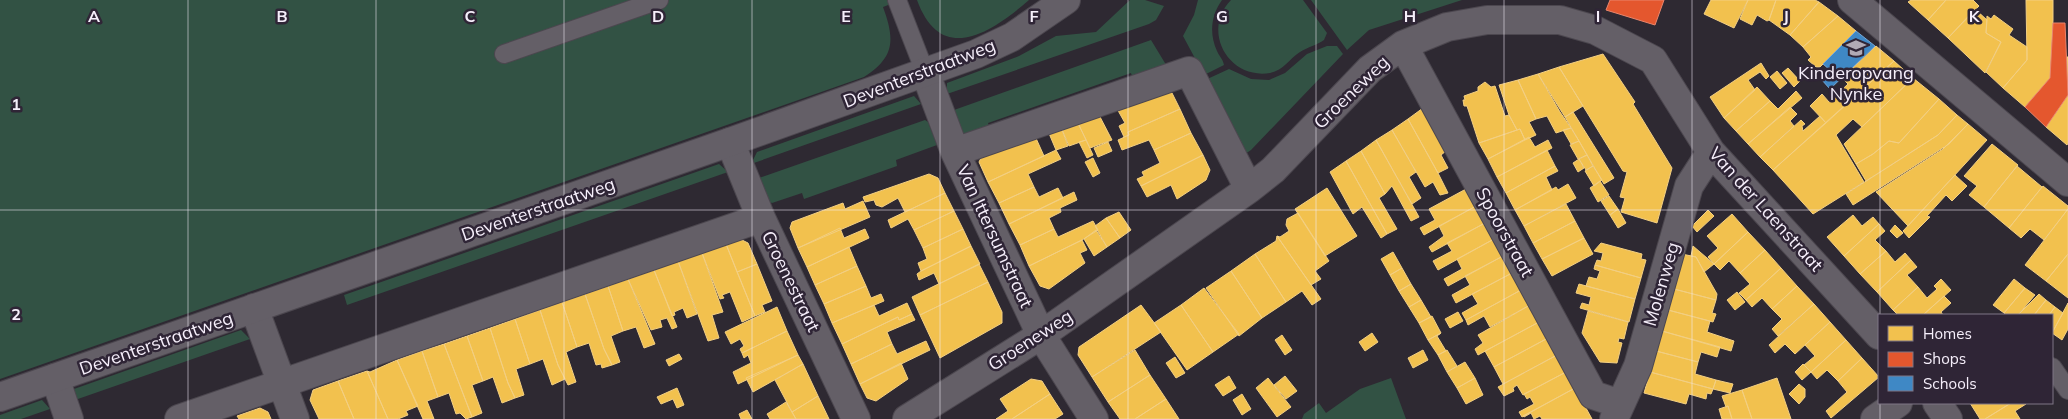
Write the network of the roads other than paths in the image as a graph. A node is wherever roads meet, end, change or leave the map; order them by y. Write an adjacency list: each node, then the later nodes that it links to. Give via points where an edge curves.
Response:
1 (659, 0): 6 (lane)
2 (897, 0): 7 (lane)
3 (1066, 0): 7 (street, Deventerstraatweg, via 1012,37)
4 (1852, 0): 12 (street)
5 (1403, 45): 8 (street, Groeneweg, via 1447,27 1488,20 1560,20 1595,30 1636,50 1653,60); 13 (street, Groeneweg, via 1370,68 1273,170); 25 (street, Spoorstraat, via 1593,395)
6 (504, 54)
7 (925, 72): 9 (street, Deventerstraatweg); 10 (street, Van Ittersumstraat)
8 (1664, 75): 11 (street, Van der Laenstraat)
9 (730, 142): 14 (street, Groenestraat); 15 (street, Deventerstraatweg)
10 (955, 152): 13 (street, via 1189,71); 17 (street, Van Ittersumstraat)
11 (1712, 152): 16 (street, Van der Laenstraat); 25 (street, Molenweg, via 1689,186 1638,366)
12 (2068, 182)
13 (1249, 189): 17 (street, Groeneweg)
14 (760, 218): 20 (street); 29 (street, Groenestraat)
15 (254, 308): 19 (street, Deventerstraatweg); 20 (street)
16 (1878, 334)
17 (1041, 335): 30 (street, Groeneweg); 31 (street, Van Ittersumstraat)
18 (2053, 368): 21 (lane)
19 (55, 378): 22 (street, Deventerstraatweg); 26 (street)
20 (281, 384): 27 (street); 28 (street)
21 (2068, 390)
22 (0, 397)
23 (1897, 404): 32 (street)
24 (1938, 404): 33 (street)
25 (1617, 412)
26 (69, 419)
27 (179, 419)
28 (295, 419)
29 (856, 419)
30 (907, 419)
31 (1094, 419)
32 (1875, 419)
33 (1948, 419)

